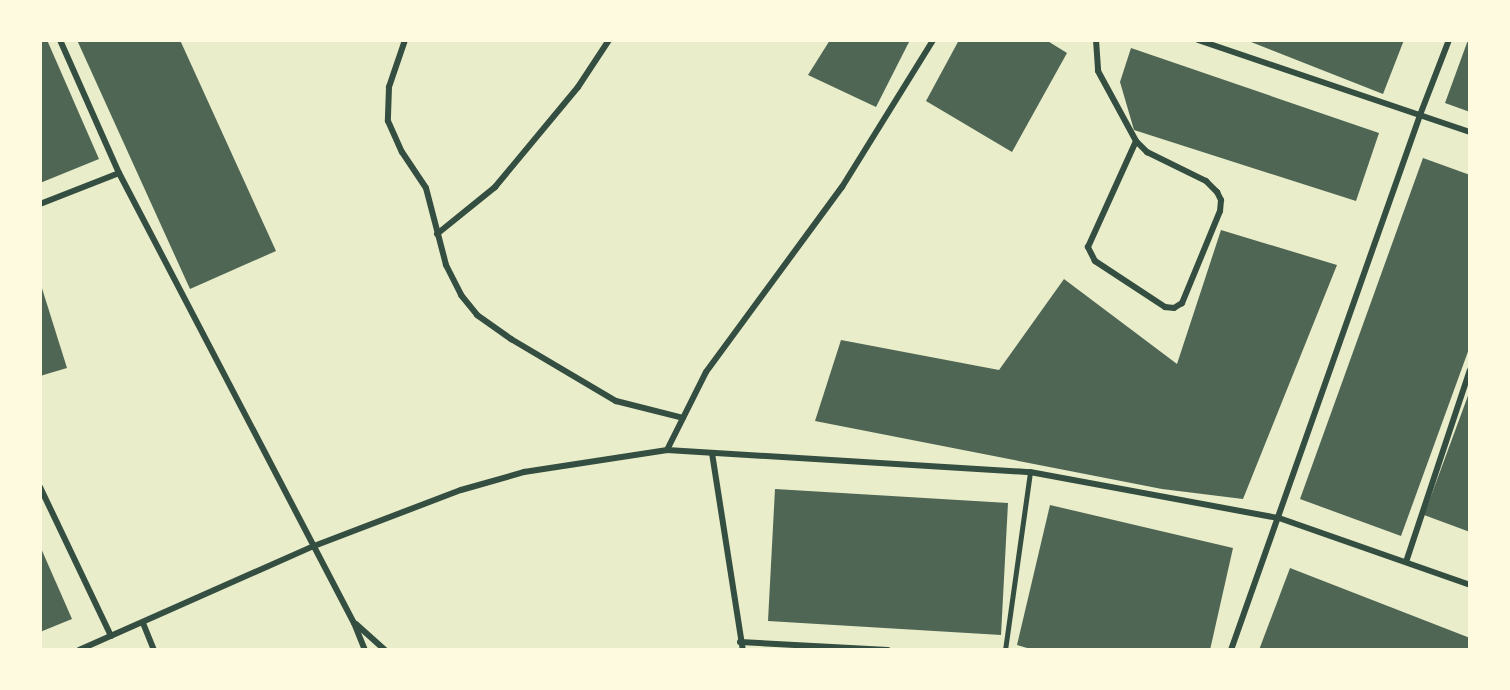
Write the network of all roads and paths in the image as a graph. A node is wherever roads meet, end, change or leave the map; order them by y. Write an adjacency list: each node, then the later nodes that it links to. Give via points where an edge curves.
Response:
1 (60, 40): 11 (street)
2 (405, 40): 13 (street, via 389,87 387,121 426,188)
3 (609, 40): 13 (street, via 578,87 495,187)
4 (933, 40): 15 (street, via 842,187 706,372)
5 (1096, 40): 10 (street, via 1098,71)
6 (1198, 40): 8 (street)
7 (1449, 40): 8 (street)
8 (1420, 115): 9 (street); 20 (street)
9 (1470, 132)
10 (1136, 141): 10 (street, via 1147,152 1206,181 1221,200 1182,303 1174,308 1165,307 1095,261 1088,247)
11 (119, 173): 12 (street); 21 (street)
12 (40, 204)
13 (437, 234): 15 (street, via 446,265 461,295 477,315 616,401)
14 (1470, 370): 22 (street)
15 (683, 418): 16 (street)
16 (667, 450): 17 (street); 21 (street, via 524,472 397,512)
17 (712, 453): 18 (street); 27 (street)
18 (1030, 472): 20 (street); 34 (street)
19 (40, 487): 26 (street)
20 (1279, 518): 22 (street); 35 (street)
21 (314, 546): 24 (street); 25 (street)
22 (1406, 562): 23 (street)
23 (1470, 585)
24 (143, 623): 26 (street); 29 (street)
25 (354, 623): 30 (street); 31 (street)
26 (111, 636): 28 (street)
27 (740, 642): 32 (street); 33 (street)
28 (79, 650)
29 (154, 650)
30 (365, 650)
31 (385, 650)
32 (742, 650)
33 (888, 650)
34 (1005, 650)
35 (1231, 650)

